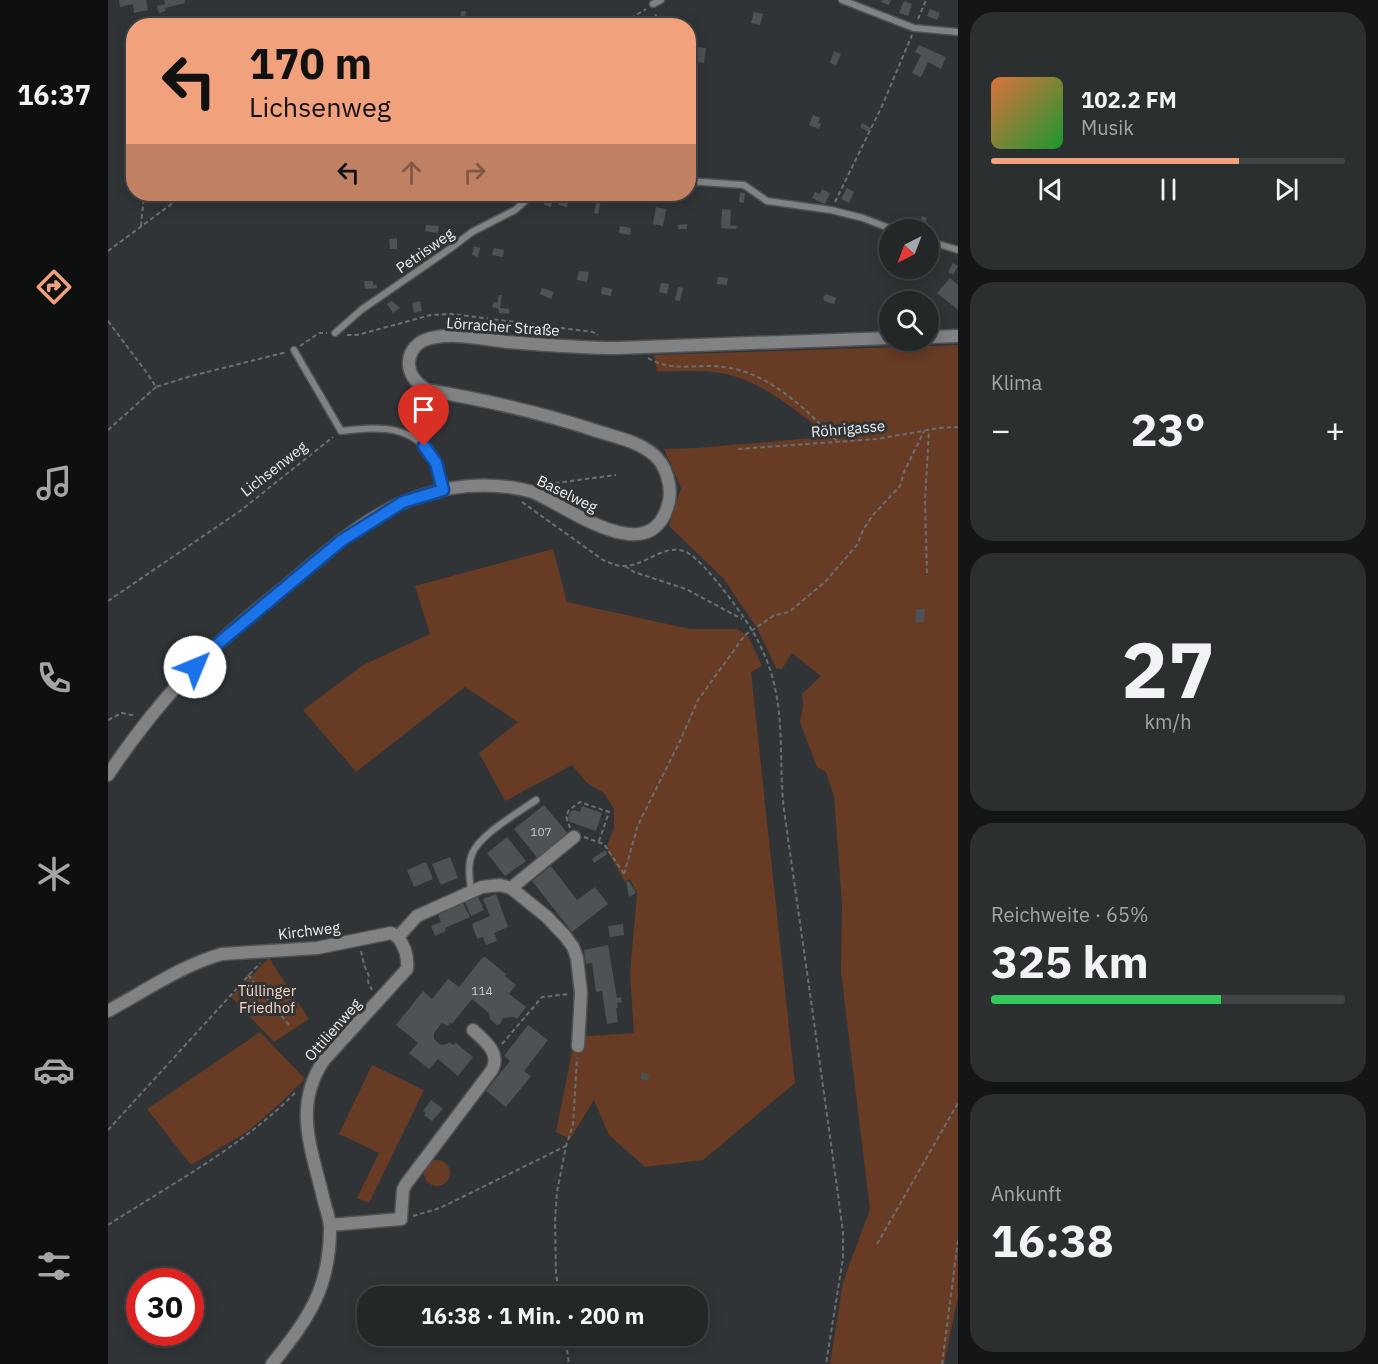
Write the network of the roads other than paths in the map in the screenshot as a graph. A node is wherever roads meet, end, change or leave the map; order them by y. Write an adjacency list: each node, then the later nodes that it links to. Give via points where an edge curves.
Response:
1 (661, 0): 3 (lane)
2 (842, 0): 4 (lane, via 914,28)
3 (653, 4)
4 (958, 32)
5 (696, 181): 7 (lane, via 744,184 767,201 831,210)
6 (525, 201): 10 (lane, Petrisweg, via 472,232 361,310)
7 (879, 224)
8 (939, 244): 9 (lane)
9 (958, 250)
10 (335, 333)
11 (958, 336): 12 (street)
12 (939, 337)
13 (879, 339): 16 (street, Lörracher Straße, via 577,348 454,337 431,338 414,347 409,364 411,374 427,390 535,412 640,445 656,457 669,481 667,510)
14 (294, 350): 15 (lane, via 340,431 376,428 416,438 436,463)
15 (443, 490): 16 (street, Baselweg, via 481,485 521,489 627,535 640,535); 17 (street, Baselweg, via 403,502 341,541 220,642 147,721)
16 (654, 527)
17 (108, 775)
18 (536, 800): 21 (lane, via 488,835 471,854)
19 (571, 832): 20 (street)
20 (511, 888): 21 (street, via 500,885); 25 (street, via 568,939 577,958 581,993)
21 (471, 892): 22 (street, via 417,916)
22 (398, 937): 23 (street, Kirchweg, via 391,933 317,948 222,954 207,958); 26 (street, Ottilienweg, via 406,949 407,969 324,1060 306,1101 307,1123)
23 (108, 1011)
24 (473, 1030): 26 (street, via 494,1053 496,1063 406,1184 401,1219)
25 (578, 1046)
26 (330, 1226): 27 (street, Ottilienweg, via 324,1281 314,1306)
27 (272, 1364)

